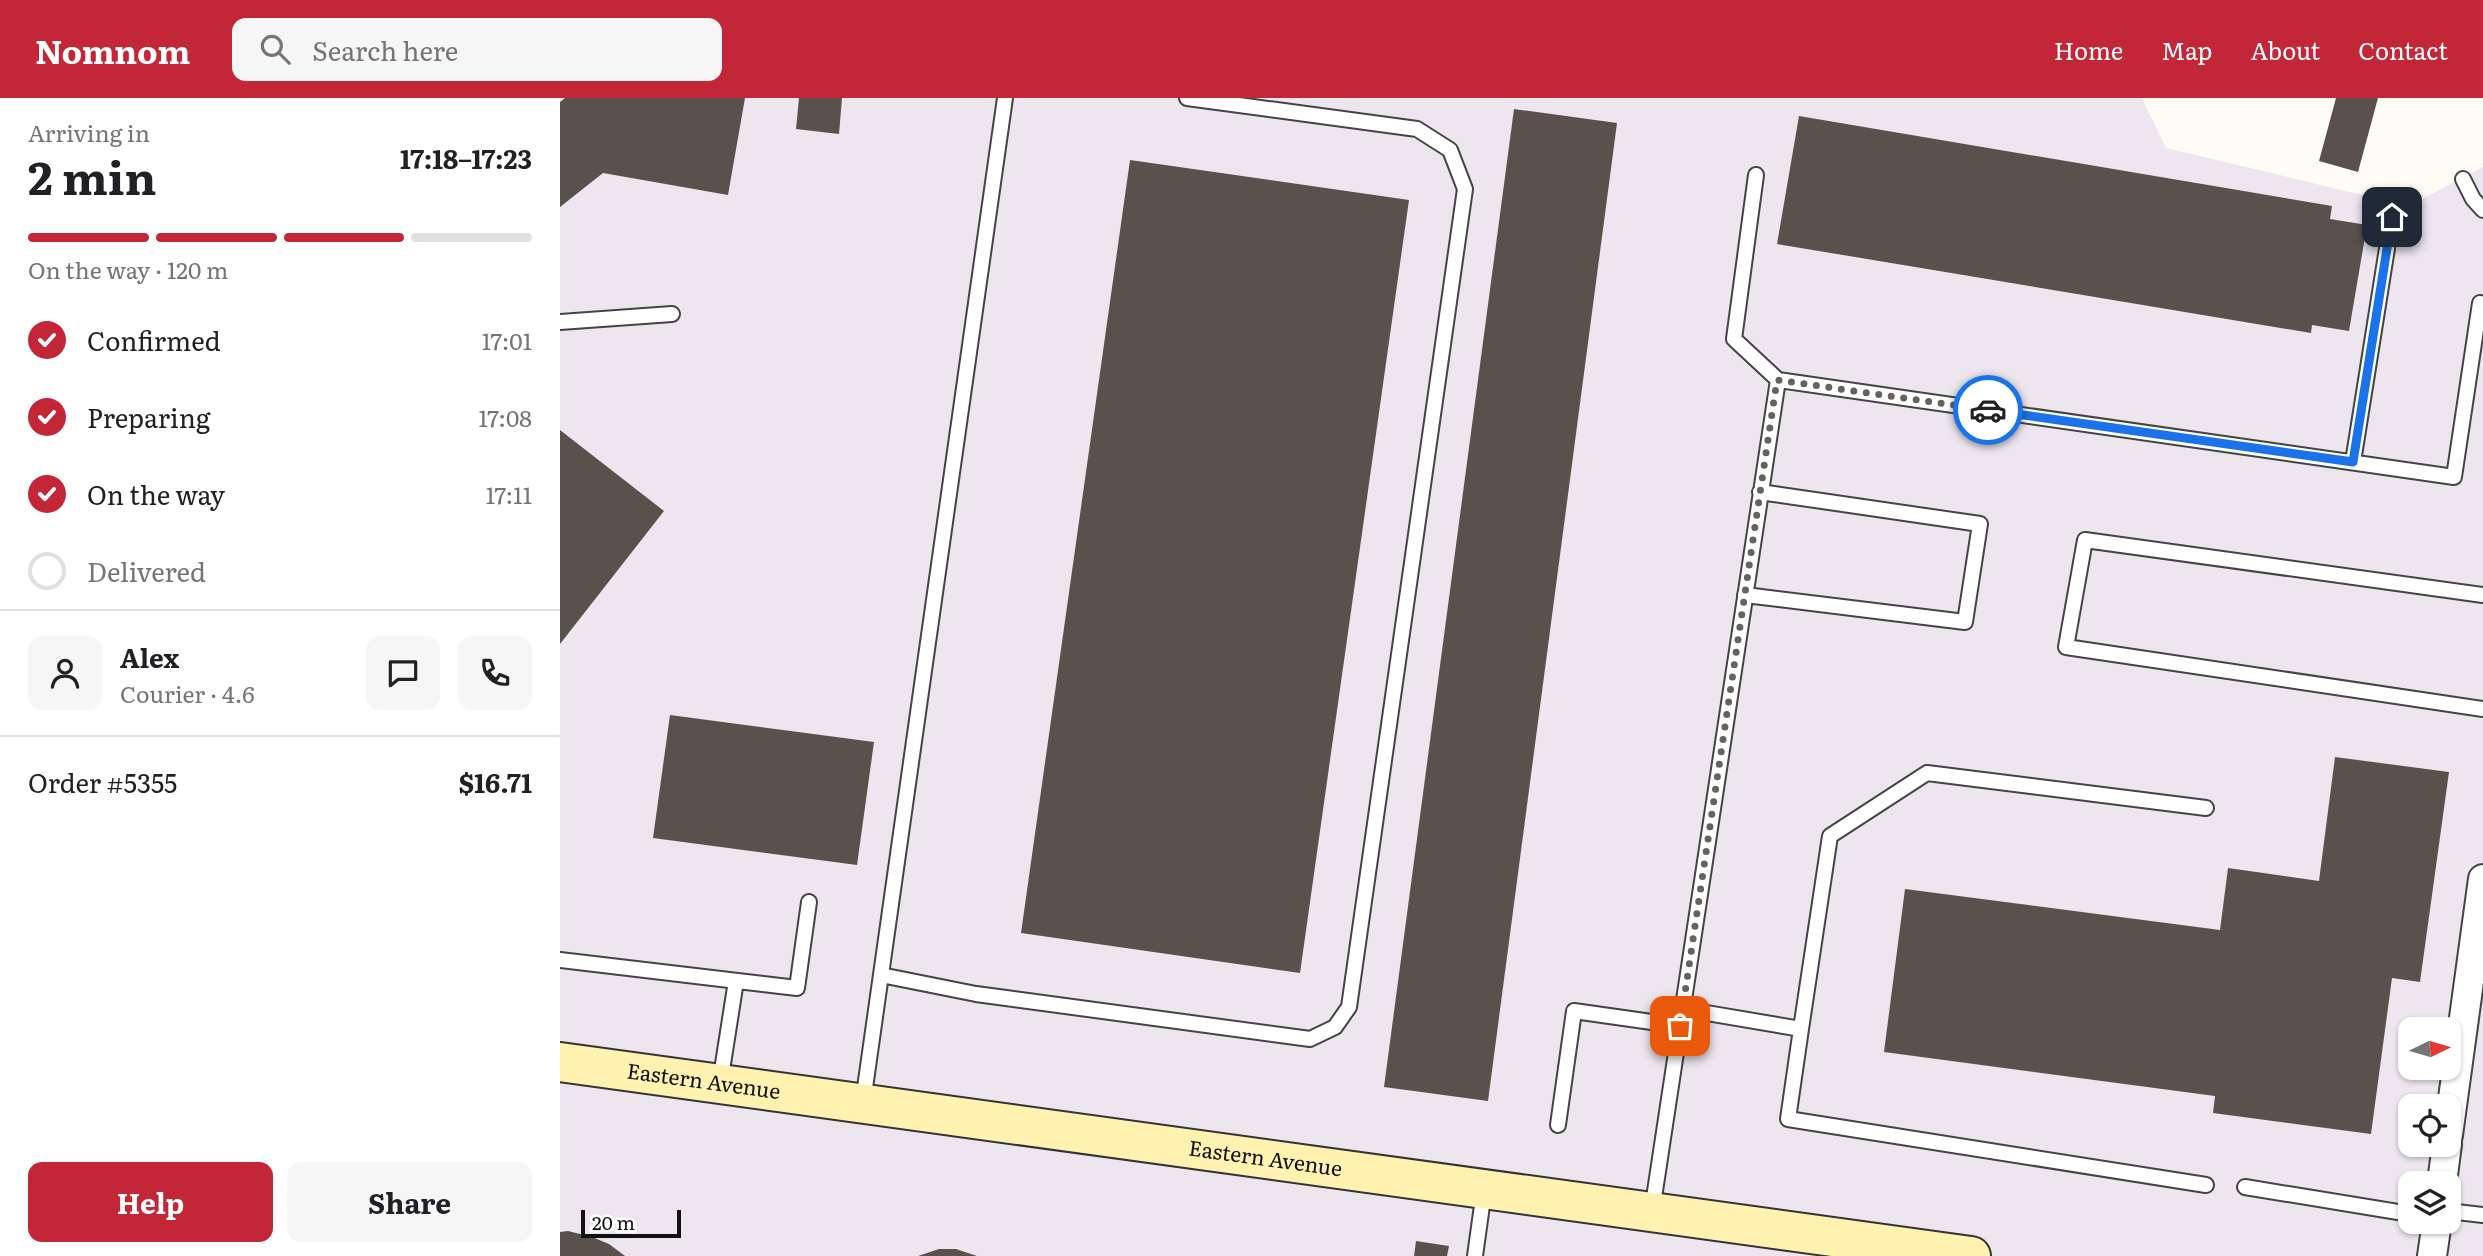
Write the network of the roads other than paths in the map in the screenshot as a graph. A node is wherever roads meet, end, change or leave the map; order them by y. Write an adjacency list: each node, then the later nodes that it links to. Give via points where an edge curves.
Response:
1 (1005, 98): 20 (lane)
2 (1187, 98): 20 (lane, via 1417,129 1450,150 1465,189 1349,1007 1335,1027 1310,1039 976,994)
3 (1756, 175): 10 (lane, via 1734,340)
4 (2463, 179): 5 (lane)
5 (2483, 210)
6 (2392, 217): 11 (lane)
7 (2480, 303): 11 (lane, via 2454,477)
8 (672, 314): 9 (lane)
9 (560, 322)
10 (1777, 380): 11 (lane); 12 (lane)
11 (2353, 462)
12 (1760, 492): 13 (lane); 13 (lane, via 1980,524 1965,622)
13 (1745, 595): 22 (lane)
14 (2483, 596): 15 (lane, via 2085,540 2066,647)
15 (2483, 709)
16 (2206, 808): 24 (lane, via 1927,773 1830,836)
17 (2483, 879): 27 (street)
18 (809, 902): 21 (lane, via 797,988)
19 (560, 960): 21 (lane)
20 (881, 975): 28 (lane)
21 (736, 981): 26 (lane)
22 (1683, 1009): 23 (lane); 24 (lane)
23 (1680, 1026): 29 (lane, via 1574,1011); 33 (lane)
24 (1801, 1029): 30 (lane, via 1788,1119)
25 (560, 1062): 26 (main road, Eastern Avenue)
26 (720, 1084): 28 (main road, Eastern Avenue)
27 (2454, 1094)
28 (863, 1103): 32 (main road, Eastern Avenue)
29 (1558, 1125)
30 (2206, 1185)
31 (2245, 1187): 34 (lane)
32 (1485, 1189): 33 (main road, Eastern Avenue); 38 (lane)
33 (1652, 1212): 39 (main road, Eastern Avenue)
34 (2398, 1212)
35 (2461, 1212): 36 (lane)
36 (2483, 1215)
37 (2435, 1234): 40 (street)
38 (1475, 1256)
39 (1970, 1256)
40 (2432, 1256)

